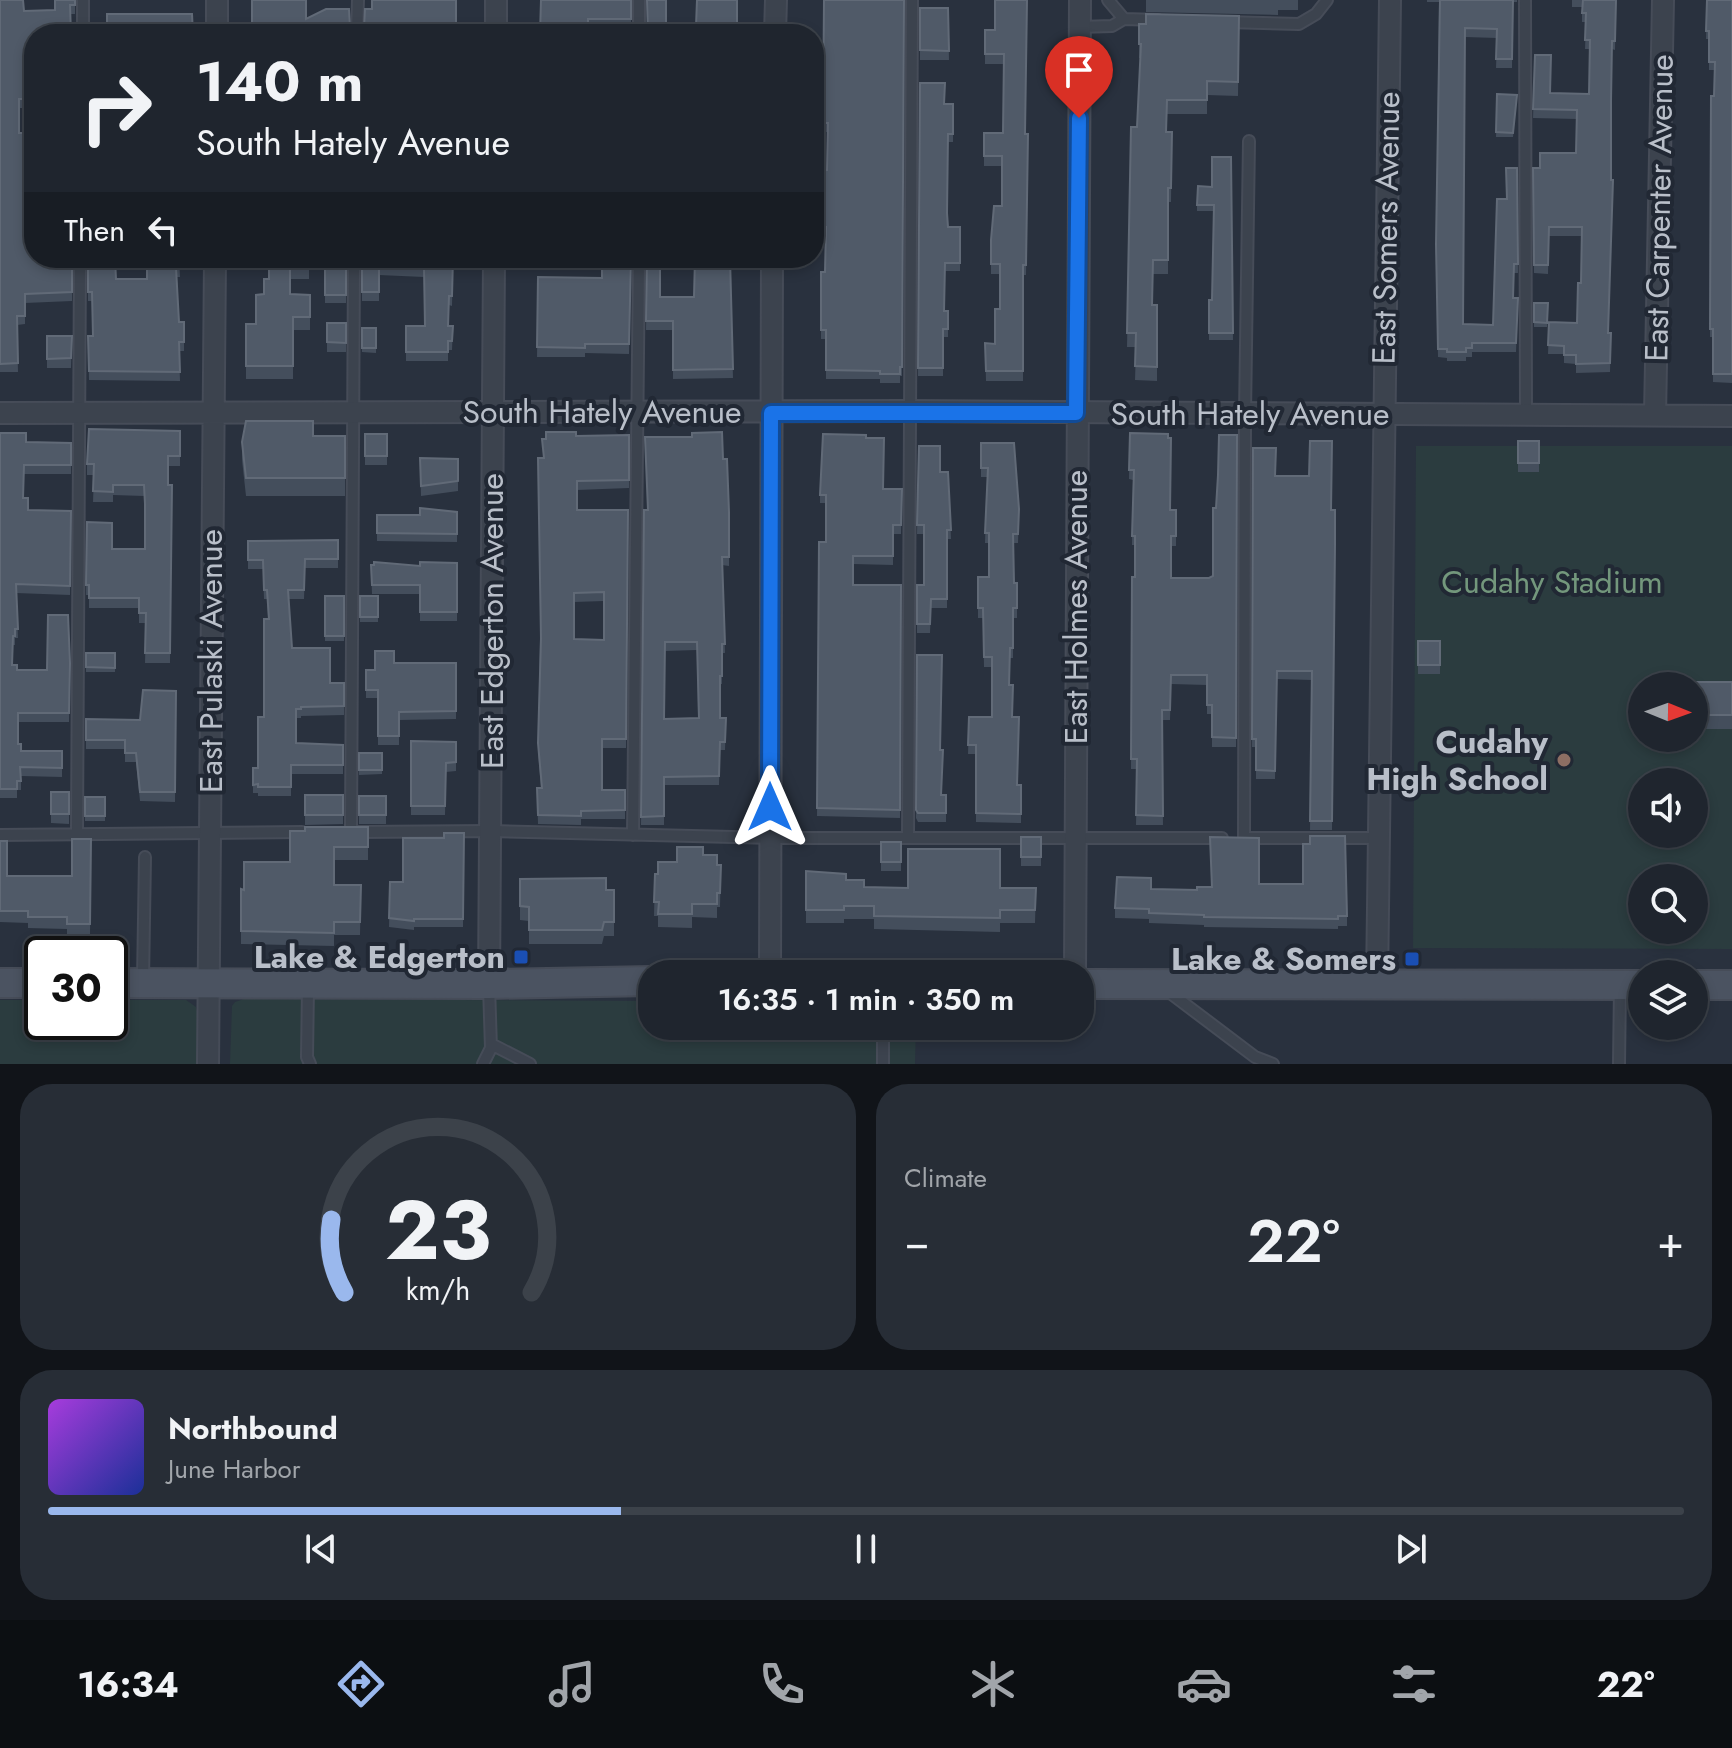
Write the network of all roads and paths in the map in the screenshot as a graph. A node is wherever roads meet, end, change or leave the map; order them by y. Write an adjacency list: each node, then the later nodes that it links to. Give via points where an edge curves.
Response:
1 (83, 0): 17 (lane)
2 (217, 0): 18 (street)
3 (358, 0): 19 (lane)
4 (496, 0): 20 (street)
5 (639, 0): 21 (lane)
6 (776, 0): 22 (street)
7 (912, 0): 32 (lane)
8 (1080, 0): 23 (street, East Holmes Avenue)
9 (1108, 0): 14 (lane)
10 (1327, 0): 16 (lane, via 1299,24)
11 (1390, 0): 41 (street, East Somers Avenue)
12 (1525, 0): 42 (lane)
13 (1663, 0): 43 (street, East Carpenter Avenue)
14 (1124, 19): 15 (lane); 23 (lane, via 1112,26)
15 (1165, 21)
16 (1209, 22)
17 (83, 24)
18 (217, 24)
19 (357, 24)
20 (496, 24)
21 (639, 24)
22 (775, 24)
23 (1079, 27): 39 (street, East Holmes Avenue)
24 (1249, 141): 40 (lane)
25 (80, 268): 33 (lane)
26 (215, 268): 34 (street, East Pulaski Avenue)
27 (354, 268): 37 (lane)
28 (494, 268): 35 (street, East Edgerton Avenue)
29 (639, 268): 31 (lane)
30 (772, 268): 38 (street)
31 (638, 411): 35 (street, South Hately Avenue); 38 (street, South Hately Avenue); 50 (lane)
32 (910, 411): 38 (street, South Hately Avenue); 39 (street, South Hately Avenue); 52 (lane)
33 (78, 412): 34 (street, South Hately Avenue); 36 (street, South Hately Avenue); 46 (lane)
34 (214, 412): 37 (street, South Hately Avenue); 48 (street, East Pulaski Avenue)
35 (493, 412): 37 (street, South Hately Avenue); 45 (street, East Edgerton Avenue)
36 (0, 413)
37 (352, 413): 45 (lane, via 347,832)
38 (771, 413): 51 (street)
39 (1076, 413): 40 (street, South Hately Avenue); 55 (street, East Holmes Avenue)
40 (1245, 414): 41 (street, South Hately Avenue); 53 (lane)
41 (1383, 415): 42 (street, South Hately Avenue); 54 (street, East Somers Avenue)
42 (1526, 415): 43 (street, South Hately Avenue)
43 (1655, 415): 44 (street, South Hately Avenue)
44 (1732, 416)
45 (491, 831): 50 (lane); 66 (street, East Edgerton Avenue)
46 (77, 832): 48 (lane); 49 (lane)
47 (320, 832): 48 (lane)
48 (209, 833): 64 (street, East Pulaski Avenue)
49 (0, 835)
50 (633, 835): 51 (lane)
51 (770, 838): 52 (lane); 57 (street)
52 (908, 838): 55 (lane)
53 (1244, 838): 54 (lane); 55 (lane)
54 (1378, 838): 69 (street, East Somers Avenue)
55 (1075, 839): 58 (street, East Holmes Avenue)
56 (145, 857): 61 (lane)
57 (770, 960)
58 (1075, 960)
59 (638, 981): 66 (main road)
60 (128, 982): 61 (main road)
61 (143, 982): 64 (main road)
62 (0, 983): 63 (main road)
63 (24, 983)
64 (208, 983): 65 (main road); 76 (street, East Pulaski Avenue)
65 (308, 983): 66 (main road); 77 (lane)
66 (489, 984): 75 (lane)
67 (1094, 984): 68 (main road)
68 (1157, 984): 69 (main road); 81 (lane, via 1255,1057)
69 (1377, 984): 70 (main road)
70 (1628, 985)
71 (1708, 985): 72 (main road)
72 (1732, 985)
73 (1628, 1005): 82 (lane)
74 (883, 1040): 80 (lane)
75 (491, 1044): 78 (lane); 79 (lane)
76 (208, 1064)
77 (310, 1064)
78 (483, 1064)
79 (530, 1064)
80 (883, 1064)
81 (1273, 1064)
82 (1619, 1064)

